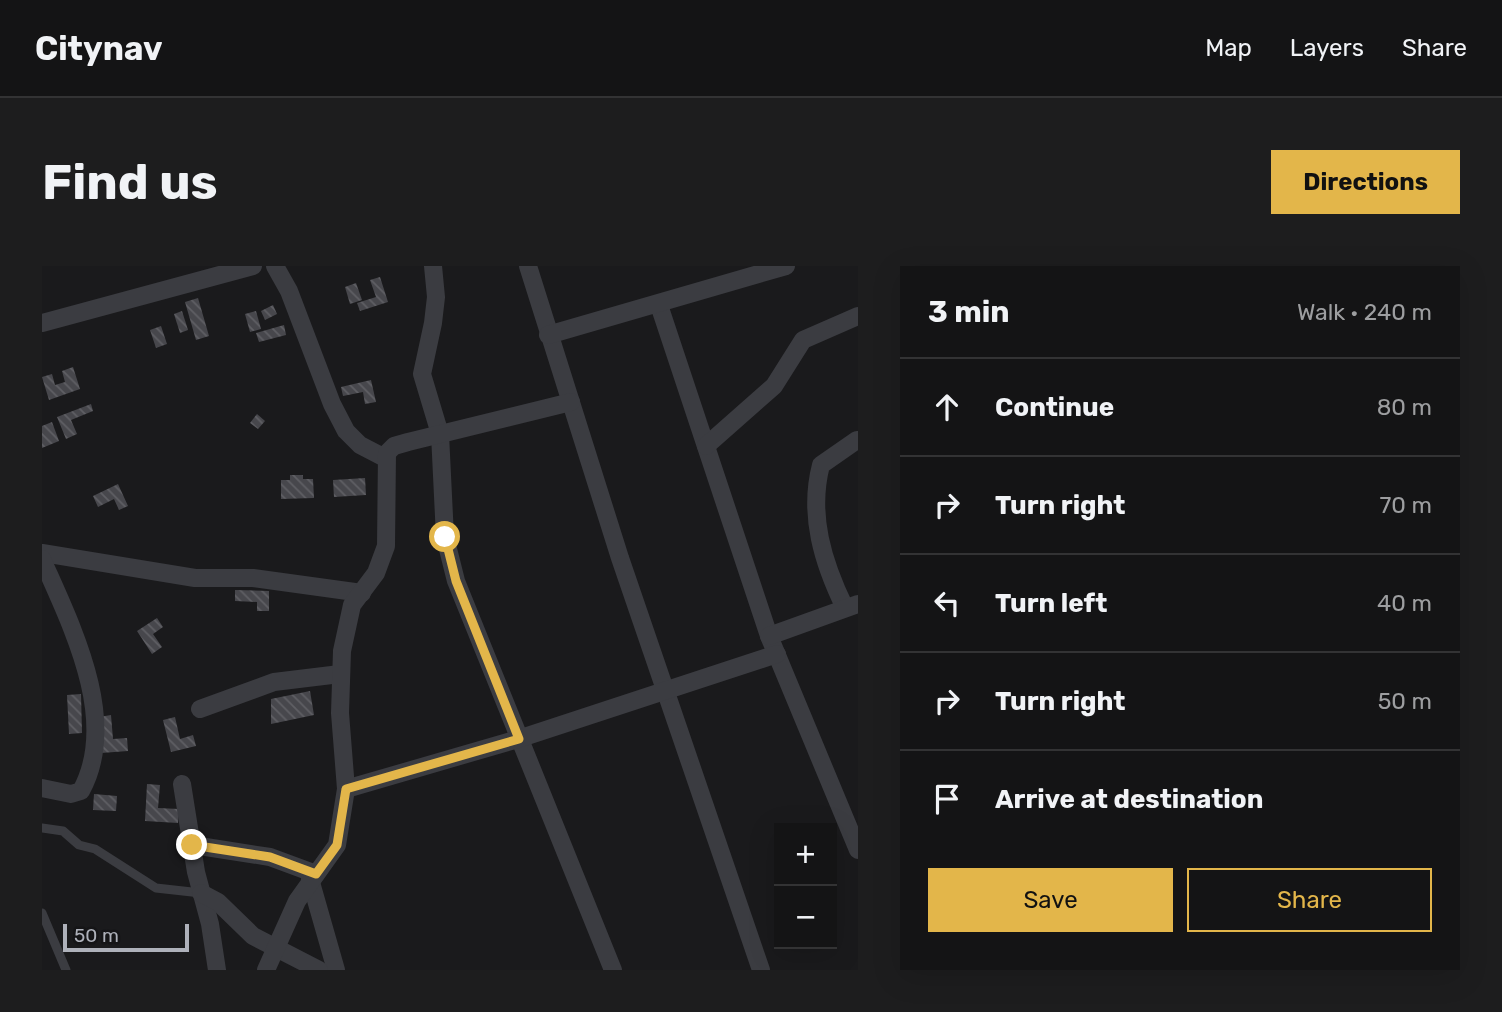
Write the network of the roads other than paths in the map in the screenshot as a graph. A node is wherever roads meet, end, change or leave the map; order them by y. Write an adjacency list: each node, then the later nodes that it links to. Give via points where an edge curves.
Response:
1 (253, 266): 8 (street)
2 (275, 266): 14 (street, via 346,431)
3 (433, 266): 11 (street, via 436,297 422,374)
4 (528, 266): 9 (street)
5 (786, 266): 6 (street)
6 (659, 305): 9 (street); 13 (street)
7 (858, 316): 13 (street, via 803,340 774,386)
8 (42, 323)
9 (548, 335): 10 (street)
10 (571, 402): 11 (street); 22 (street)
11 (440, 434): 14 (street, via 394,446); 24 (street, via 445,537 456,581)
12 (857, 440): 18 (street, via 821,465 815,505 831,579)
13 (706, 446): 19 (street)
14 (385, 458): 17 (street, via 386,546)
15 (42, 552): 17 (street, via 195,578 253,578)
16 (42, 559): 26 (street, via 67,616 94,716 93,758 81,791 71,794)
17 (362, 593): 21 (street, via 348,618)
18 (851, 606): 19 (street)
19 (769, 636): 20 (street)
20 (777, 654): 22 (street); 30 (street)
21 (340, 674): 23 (street, via 274,682); 27 (street)
22 (663, 689): 24 (street); 41 (street)
23 (200, 709)
24 (519, 739): 27 (street); 40 (street)
25 (182, 784): 29 (street)
26 (42, 788)
27 (346, 789): 31 (street, via 337,845)
28 (42, 828): 32 (lane, via 63,831 79,845 95,849 156,888)
29 (192, 845): 31 (street, via 270,857); 32 (street)
30 (858, 850)
31 (313, 876): 34 (street, via 296,901); 39 (street)
32 (201, 893): 34 (street, via 218,902 244,930); 36 (street)
33 (42, 913): 35 (lane)
34 (277, 947): 37 (street); 38 (street)
35 (66, 970)
36 (217, 970)
37 (266, 970)
38 (318, 970)
39 (336, 970)
40 (613, 970)
41 (761, 970)

